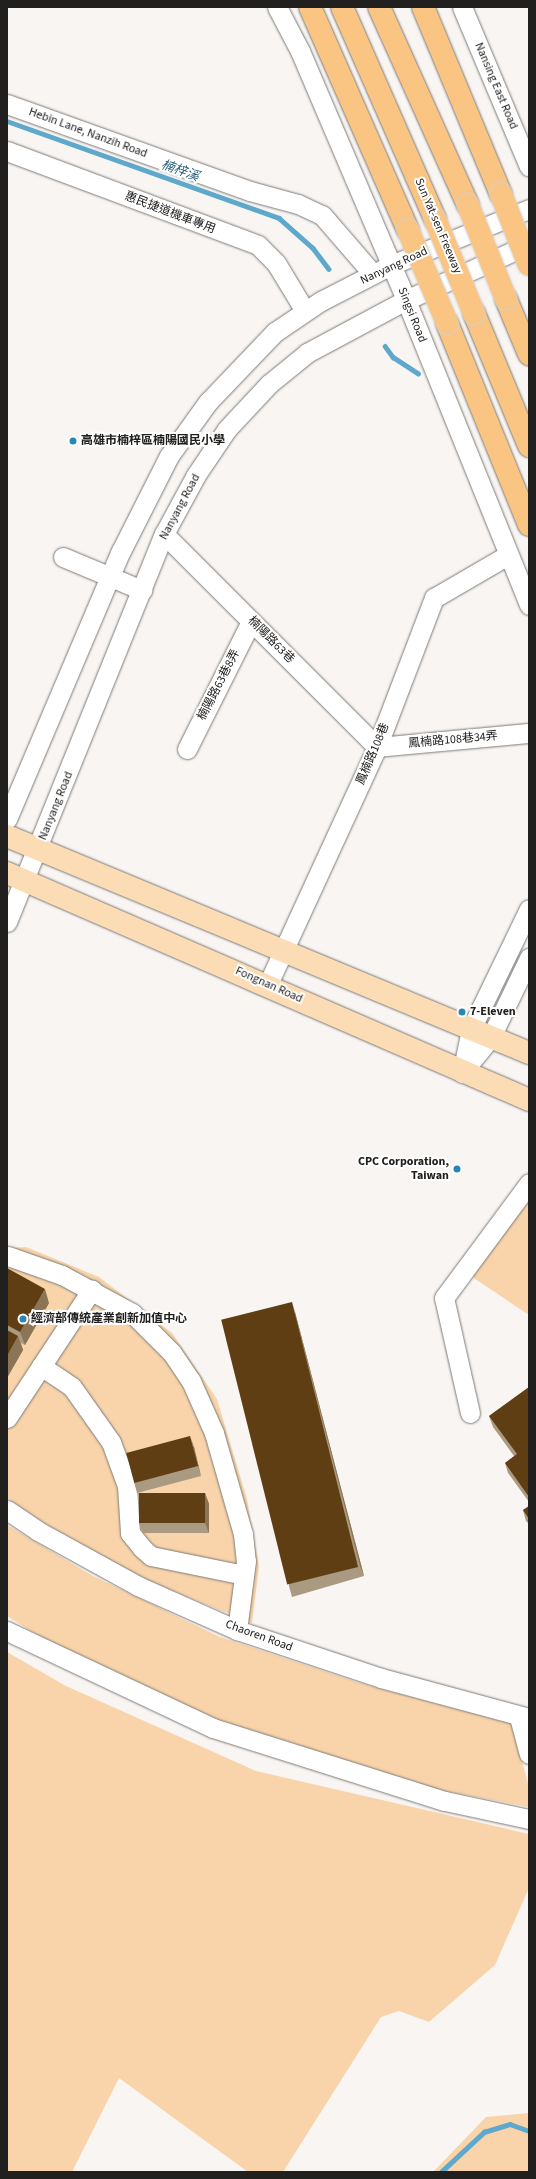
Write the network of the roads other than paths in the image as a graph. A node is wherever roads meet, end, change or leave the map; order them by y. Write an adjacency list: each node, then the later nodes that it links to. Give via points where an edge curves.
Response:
1 (277, 7): 14 (street, Singsi Road, via 300,51)
2 (310, 7): 21 (highway, bridge, via 408,230)
3 (342, 7): 20 (highway, Sun Yat-sen Freeway, bridge, via 435,219)
4 (379, 7): 19 (highway, bridge, via 468,205)
5 (423, 7): 8 (highway)
6 (427, 7): 8 (highway)
7 (462, 7): 11 (street, Nansing East Road)
8 (436, 34): 15 (highway, bridge)
9 (7, 104): 16 (street, Hebin Lane, Nanzih Road, via 250,191 298,204 322,215)
10 (7, 151): 18 (street, 惠民捷道機車專用, via 258,245 276,263)
11 (529, 166)
12 (529, 209): 14 (street, Nanyang Road)
13 (529, 244): 17 (street, Nanyang Road)
14 (391, 265): 16 (street, Nanyang Road); 17 (street, Singsi Road)
15 (529, 265)
16 (373, 274): 18 (street, Nanyang Road)
17 (406, 300): 22 (street, Nanyang Road, via 307,353 251,402 196,475); 23 (street, Singsi Road)
18 (305, 311): 25 (street, Nanyang Road, via 275,332 244,362 186,430 169,456)
19 (529, 354)
20 (529, 446)
21 (529, 525)
22 (164, 534): 26 (street, Nanyang Road); 28 (street, 楠陽路63巷)
23 (508, 555): 27 (street, Singsi Road); 30 (street, 鳳楠路108巷, via 434,598)
24 (63, 557): 25 (street)
25 (109, 576): 26 (street); 32 (street, Nanyang Road)
26 (142, 590): 34 (street, Nanyang Road)
27 (529, 605)
28 (251, 621): 30 (street, 楠陽路63巷); 31 (street, 楠陽路63巷8弄)
29 (529, 733): 30 (street, 鳳楠路108巷34弄)
30 (377, 747): 38 (street, 鳳楠路108巷)
31 (187, 749)
32 (7, 819)
33 (7, 836): 34 (main road)
34 (38, 850): 35 (street, Nanyang Road); 38 (main road)
35 (16, 877): 37 (street, Nanyang Road); 40 (main road, Fongnan Road)
36 (529, 909): 41 (street)
37 (7, 922)
38 (285, 952): 40 (street, 鳳楠路108巷); 41 (main road)
39 (529, 958): 42 (street)
40 (268, 984): 44 (main road, Fongnan Road)
41 (471, 1029): 42 (main road); 44 (street)
42 (491, 1037): 43 (main road); 44 (street)
43 (529, 1054)
44 (462, 1073): 45 (main road, Fongnan Road)
45 (529, 1100)
46 (529, 1184): 50 (street, via 444,1298)
47 (8, 1256): 48 (street)
48 (92, 1289): 49 (street); 53 (street, via 132,1313 172,1353 191,1381 214,1433 243,1534)
49 (41, 1366): 51 (street); 53 (street, via 72,1388 111,1442 127,1486 130,1532 142,1548 151,1556)
50 (470, 1413)
51 (7, 1418)
52 (7, 1510): 54 (street, Chaoren Road, via 38,1531 138,1586)
53 (244, 1575): 54 (street)
54 (237, 1630): 56 (street, Chaoren Road, via 381,1678)
55 (7, 1631): 58 (street, via 213,1728 444,1801)
56 (524, 1717): 57 (street)
57 (529, 1754)
58 (529, 1819)

